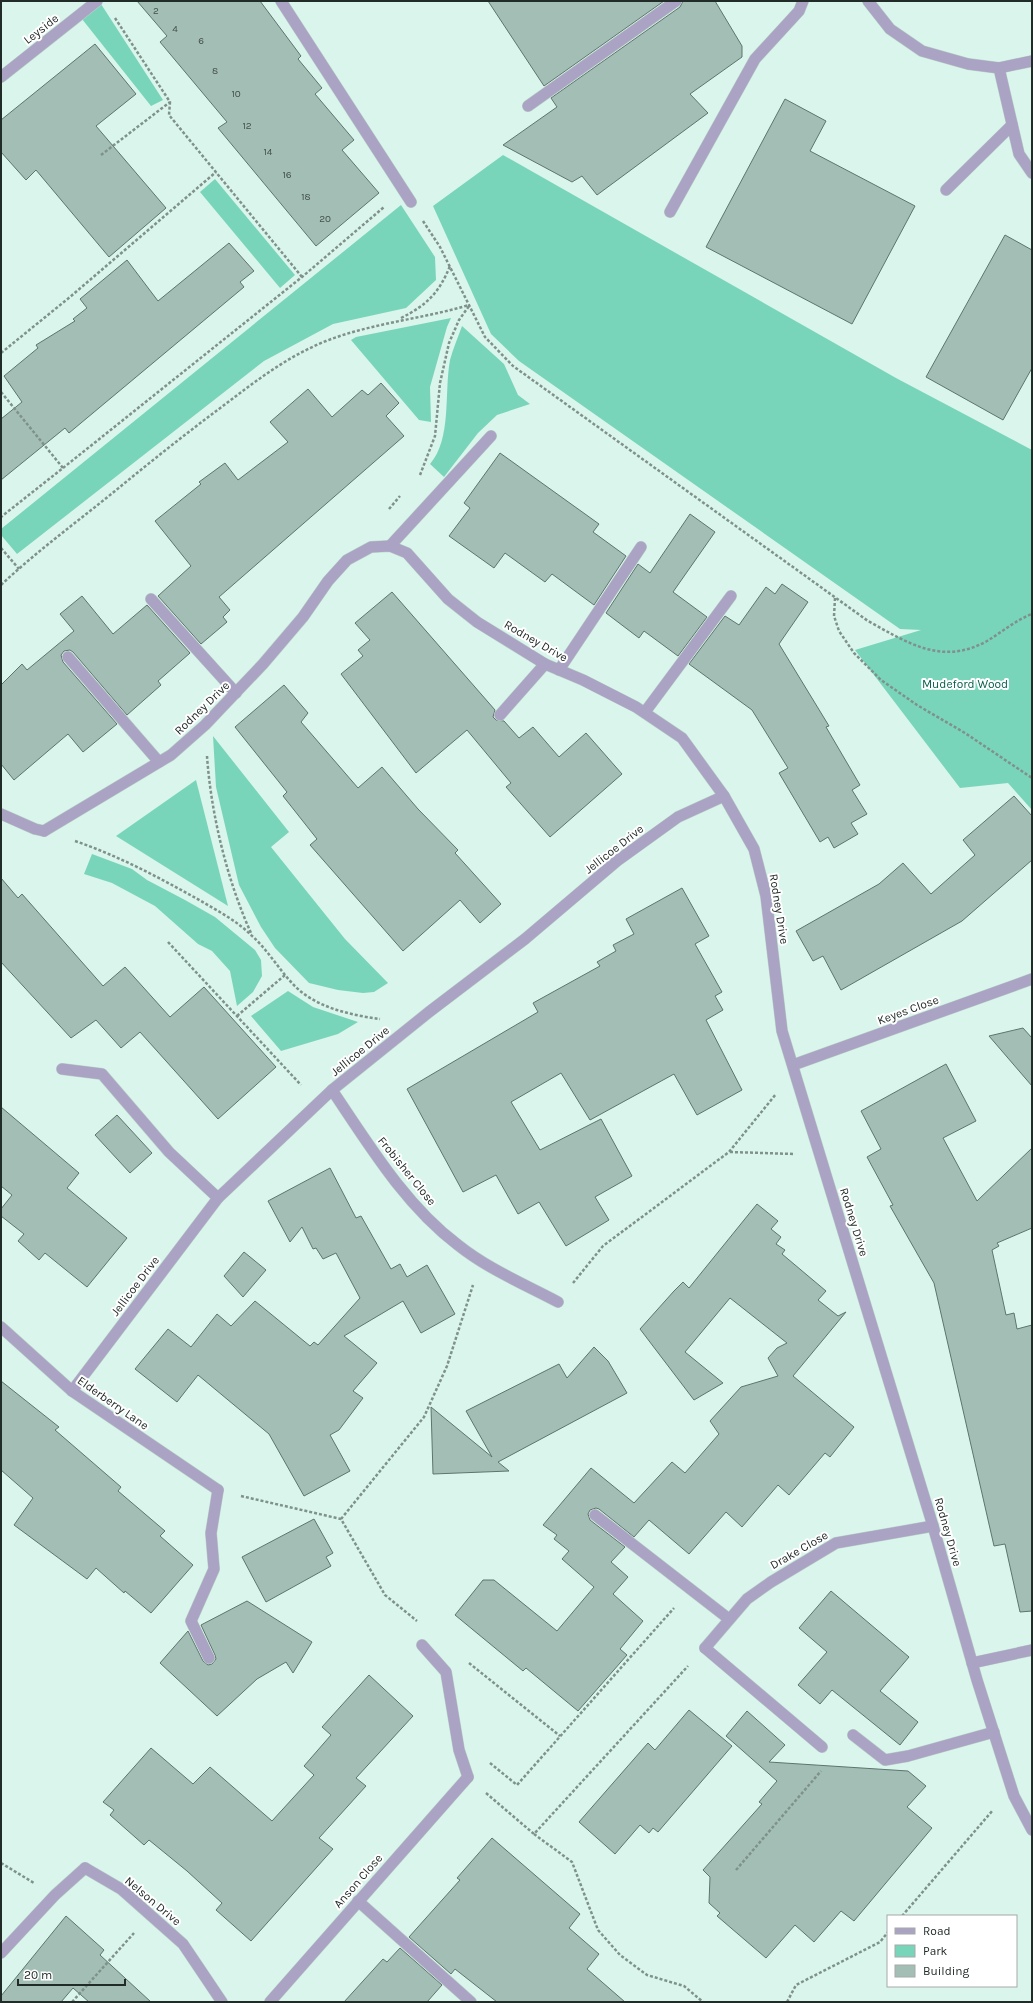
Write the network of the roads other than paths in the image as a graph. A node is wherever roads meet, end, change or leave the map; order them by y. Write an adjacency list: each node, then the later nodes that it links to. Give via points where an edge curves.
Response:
1 (97, 1): 8 (street, Leyside)
2 (281, 1): 13 (street)
3 (676, 1): 9 (street)
4 (803, 1): 14 (street, via 798,11 754,60)
5 (868, 1): 7 (street, via 890,29 922,51 968,64)
6 (1032, 61): 7 (street)
7 (999, 68): 10 (street)
8 (1, 77)
9 (528, 106)
10 (1012, 125): 11 (street, via 1018,154); 12 (street)
11 (1032, 173)
12 (946, 190)
13 (411, 202)
14 (670, 212)
15 (491, 436): 16 (street)
16 (390, 546): 21 (street, Rodney Drive, via 407,553 448,599 477,622); 23 (street, Rodney Drive, via 371,547 347,560)
17 (641, 547): 22 (street)
18 (731, 596): 24 (street)
19 (151, 599): 23 (street)
20 (68, 657): 26 (street)
21 (545, 664): 22 (street, Rodney Drive); 25 (street)
22 (559, 670): 24 (street, Rodney Drive)
23 (236, 693): 26 (street, Rodney Drive, via 205,726 171,755)
24 (645, 712): 27 (street, Rodney Drive, via 682,738)
25 (500, 715)
26 (158, 762): 28 (street, Rodney Drive, via 44,831)
27 (724, 796): 30 (street, Rodney Drive, via 754,849 766,896 782,1031); 32 (street, Jellicoe Drive, via 678,817 617,861 525,939 428,1012)
28 (1, 814)
29 (1032, 979): 30 (street, Keyes Close)
30 (794, 1068): 38 (street, Rodney Drive)
31 (62, 1069): 33 (street, via 102,1074 169,1152)
32 (332, 1090): 33 (street, Jellicoe Drive); 34 (street, Frobisher Close, via 380,1162 418,1209 457,1245 482,1262)
33 (218, 1198): 36 (street, Jellicoe Drive)
34 (558, 1302)
35 (1, 1327): 36 (street, Elderberry Lane)
36 (72, 1391): 42 (street, Elderberry Lane, via 218,1490 211,1533 214,1569 191,1621)
37 (595, 1515): 39 (street)
38 (933, 1526): 39 (street, Drake Close, via 836,1543 771,1582 747,1600); 43 (street, Rodney Drive)
39 (729, 1619): 46 (street, Drake Close, via 705,1648)
40 (422, 1645): 48 (street, Anson Close, via 446,1672 459,1750 468,1777)
41 (1032, 1650): 43 (street)
42 (209, 1658)
43 (972, 1663): 44 (street, Rodney Drive)
44 (994, 1732): 45 (street, via 885,1760); 47 (street, Rodney Drive, via 1011,1788)
45 (853, 1735)
46 (822, 1747)
47 (1032, 1830)
48 (358, 1901): 51 (street, Anson Close); 52 (street)
49 (1, 1953): 50 (street, Nelson Drive, via 55,1895 85,1868 120,1889 183,1944)
50 (222, 2002)
51 (270, 2002)
52 (471, 2002)

